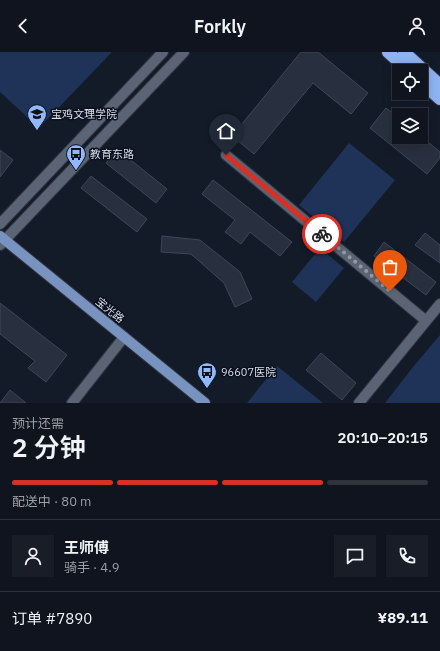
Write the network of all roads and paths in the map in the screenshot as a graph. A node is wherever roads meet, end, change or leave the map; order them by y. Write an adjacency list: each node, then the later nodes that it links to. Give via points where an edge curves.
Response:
1 (163, 52): 10 (street)
2 (184, 52): 11 (street)
3 (388, 52): 5 (highway)
4 (404, 52): 6 (highway)
5 (401, 64)
6 (440, 85)
7 (428, 88): 8 (highway)
8 (440, 99)
9 (226, 155): 13 (street)
10 (0, 224)
11 (2, 240): 14 (main road, 宝光路)
12 (440, 304): 13 (street)
13 (425, 320): 17 (street)
14 (124, 337): 15 (street); 16 (main road, 宝光路)
15 (72, 403)
16 (205, 403)
17 (359, 403)

